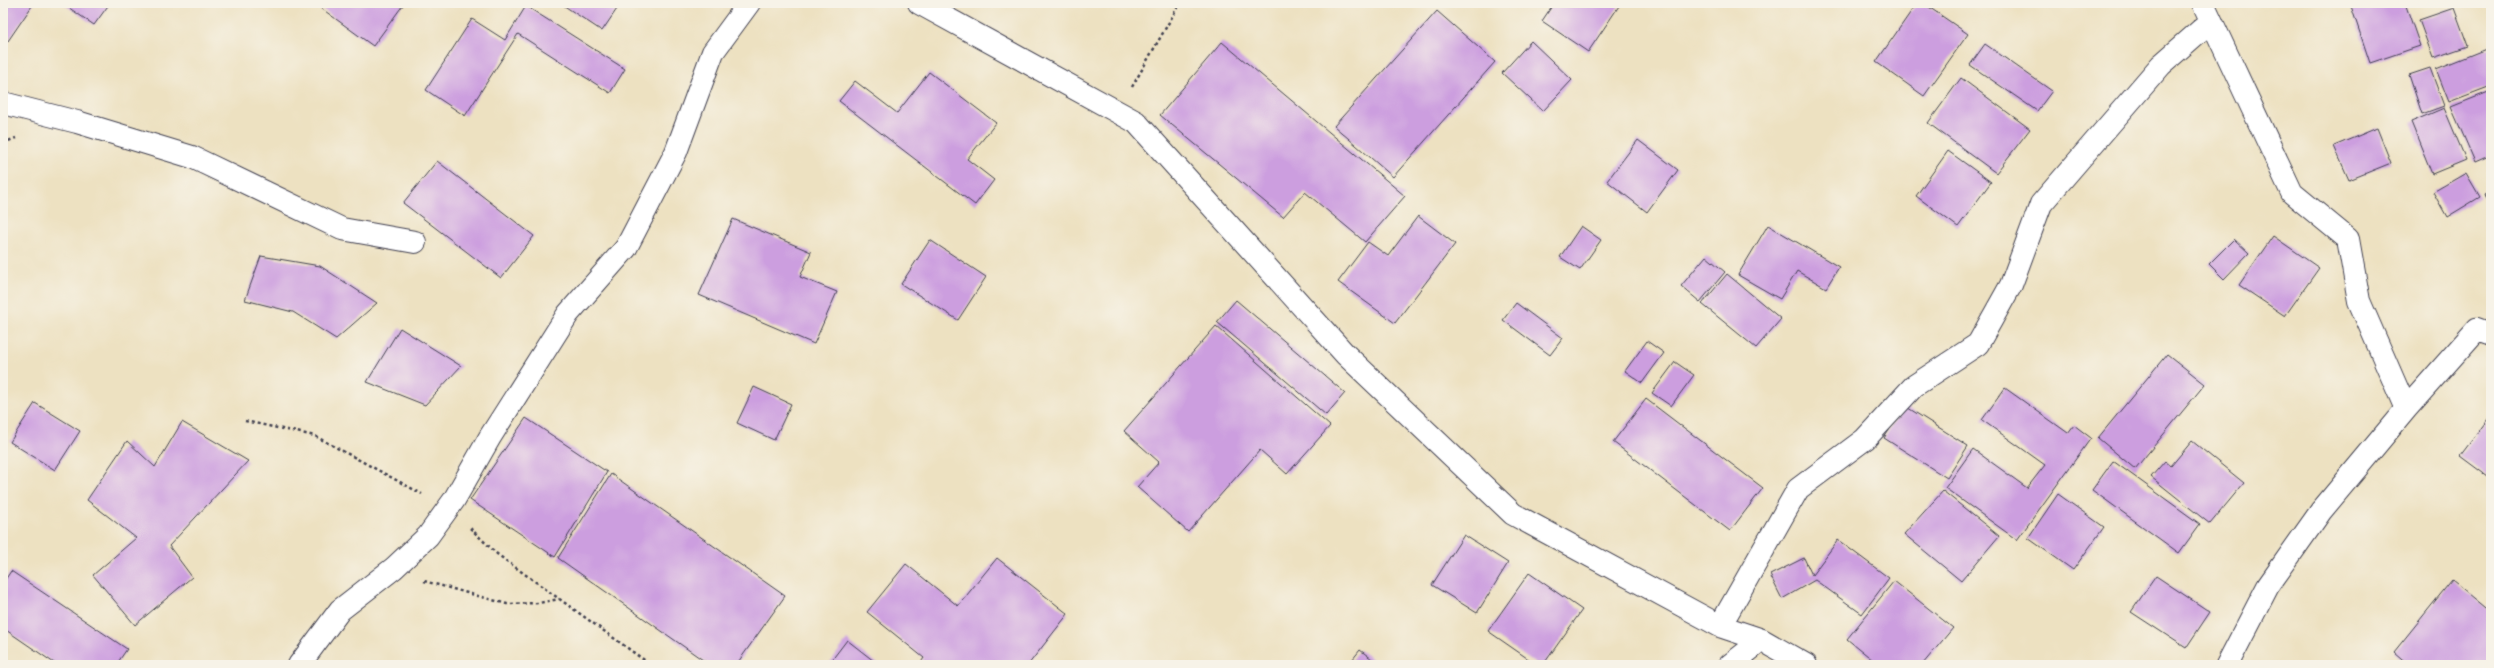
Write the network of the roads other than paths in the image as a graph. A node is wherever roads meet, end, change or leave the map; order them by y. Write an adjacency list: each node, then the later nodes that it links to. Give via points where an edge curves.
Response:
1 (749, 3): 10 (street, via 713,52 676,152 626,248 568,314 428,536 386,575 340,610)
2 (919, 3): 8 (street, via 1136,122 1345,354 1513,514)
3 (2206, 13): 7 (street, via 2292,193 2348,239 2359,301); 8 (street, via 2041,204 2011,285 1978,344 1914,386 1865,439 1798,489)
4 (3, 103): 5 (street, via 192,156 342,228)
5 (415, 242)
6 (2491, 334): 7 (street, via 2477,329)
7 (2406, 409): 13 (street, via 2321,511 2268,586)
8 (1720, 626): 9 (street)
9 (1762, 640): 11 (street); 12 (street)
10 (299, 665)
11 (1730, 665)
12 (1806, 665)
13 (2227, 665)

